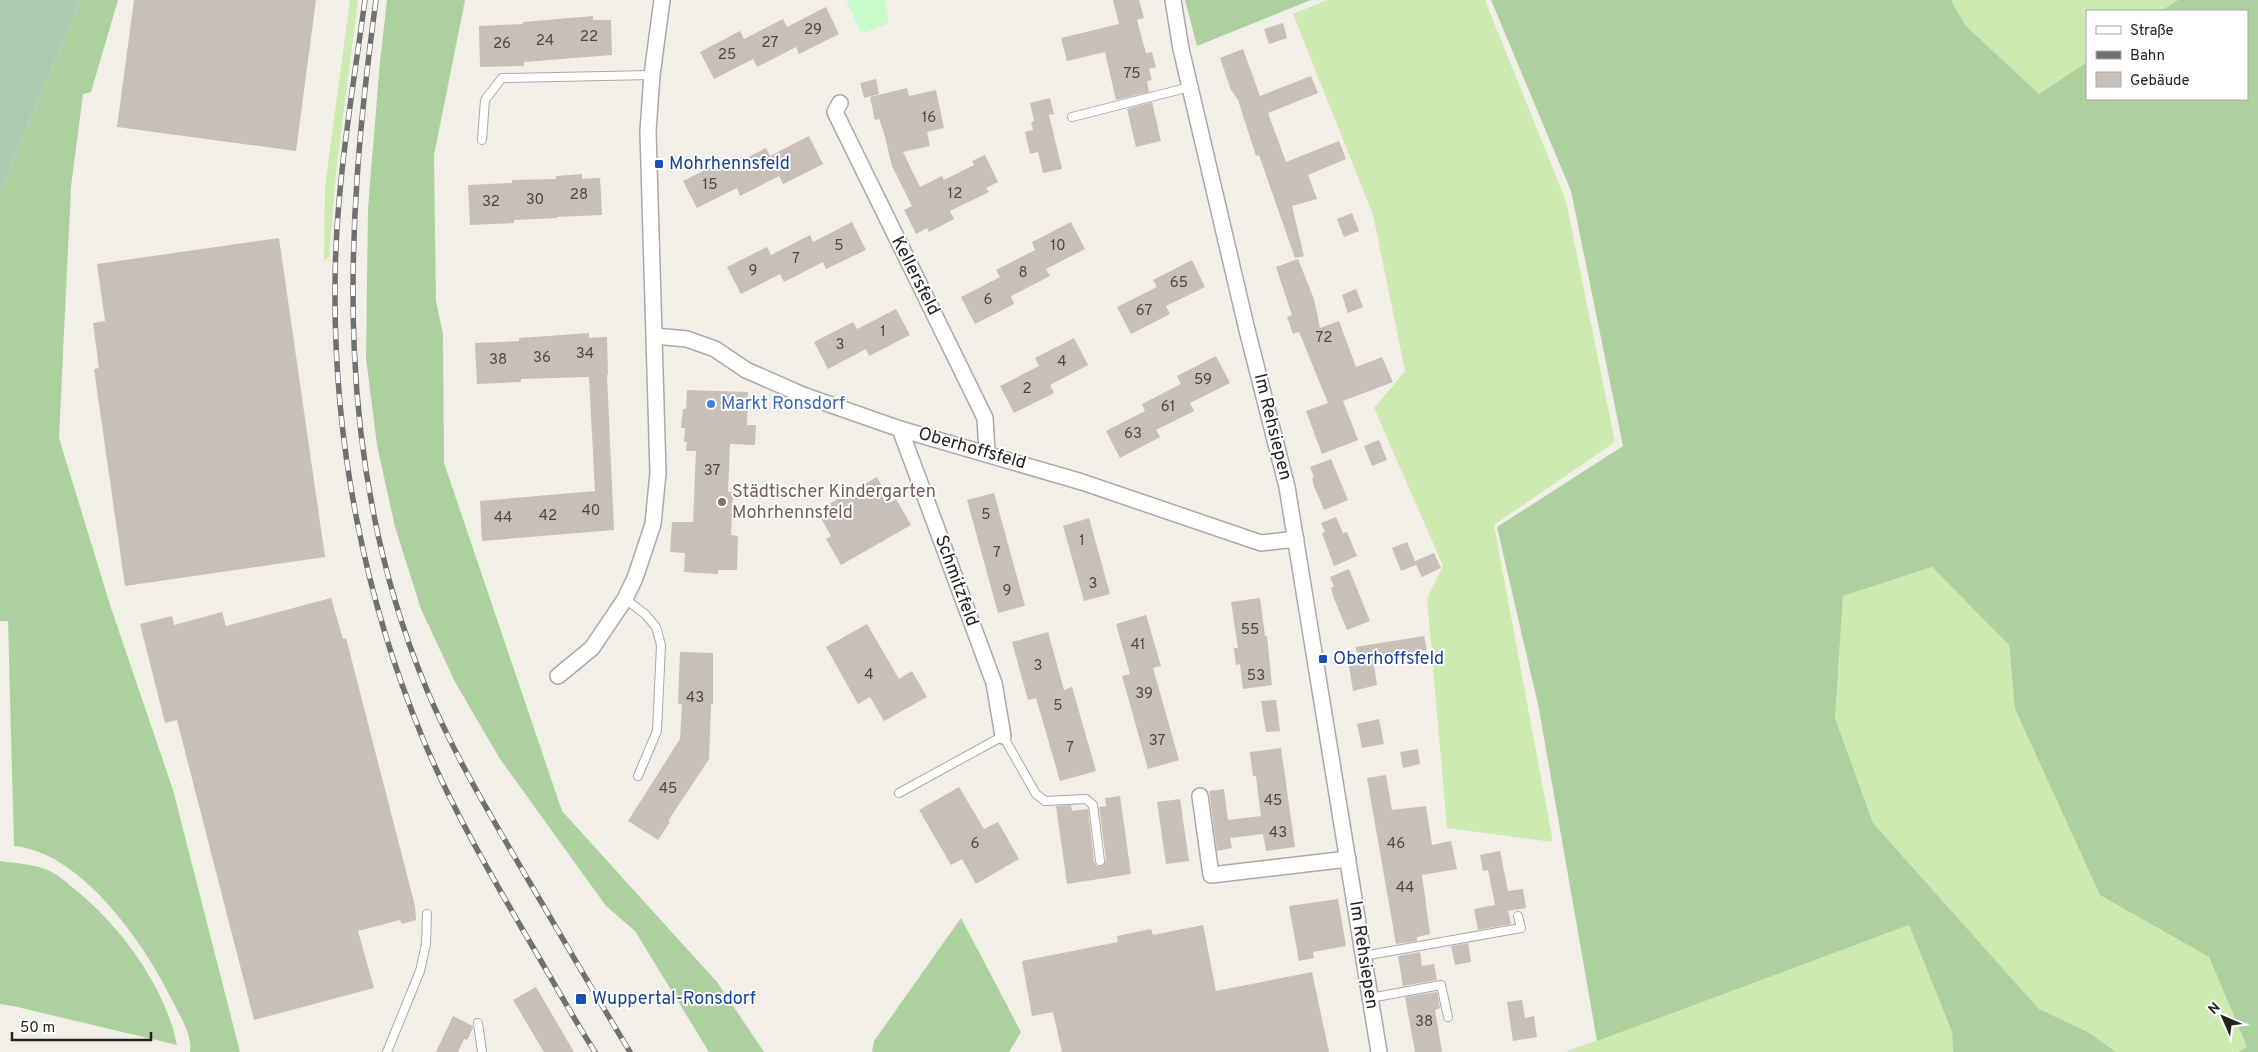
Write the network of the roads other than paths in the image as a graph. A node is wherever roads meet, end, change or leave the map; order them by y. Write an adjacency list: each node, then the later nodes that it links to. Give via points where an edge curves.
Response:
1 (662, 0): 3 (street)
2 (1173, 0): 4 (street, Im Rehsiepen)
3 (652, 75): 7 (lane, via 502,78 485,100); 8 (street, via 648,166)
4 (1190, 87): 6 (lane); 11 (street, Im Rehsiepen, via 1287,487)
5 (840, 103): 10 (street, Kellersfeld, via 835,112 985,418)
6 (1072, 117)
7 (482, 140)
8 (655, 336): 9 (street, Oberhoffsfeld, via 687,339 715,349 746,370 803,395); 12 (street, via 658,473 653,524)
9 (900, 428): 10 (street, Oberhoffsfeld); 14 (street, Schmitzfeld, via 994,683)
10 (987, 453): 11 (street, Oberhoffsfeld, via 1145,502 1261,543)
11 (1296, 539): 18 (street, Im Rehsiepen)
12 (625, 599): 13 (street, via 592,648); 15 (lane, via 656,627 662,645 657,731)
13 (558, 676)
14 (1003, 736): 16 (lane); 19 (lane, via 1036,794 1045,801 1086,799 1093,805)
15 (638, 776)
16 (899, 793)
17 (1200, 796): 18 (street, via 1211,875)
18 (1348, 859): 22 (street, Im Rehsiepen)
19 (1100, 861)
20 (427, 914): 26 (lane, via 426,944 420,971)
21 (1518, 916): 22 (lane, via 1521,928)
22 (1363, 956): 23 (street, Im Rehsiepen)
23 (1370, 998): 24 (lane, via 1442,985); 28 (street, Im Rehsiepen)
24 (1448, 1017)
25 (478, 1023): 27 (lane)
26 (387, 1052)
27 (482, 1052)
28 (1379, 1052)

